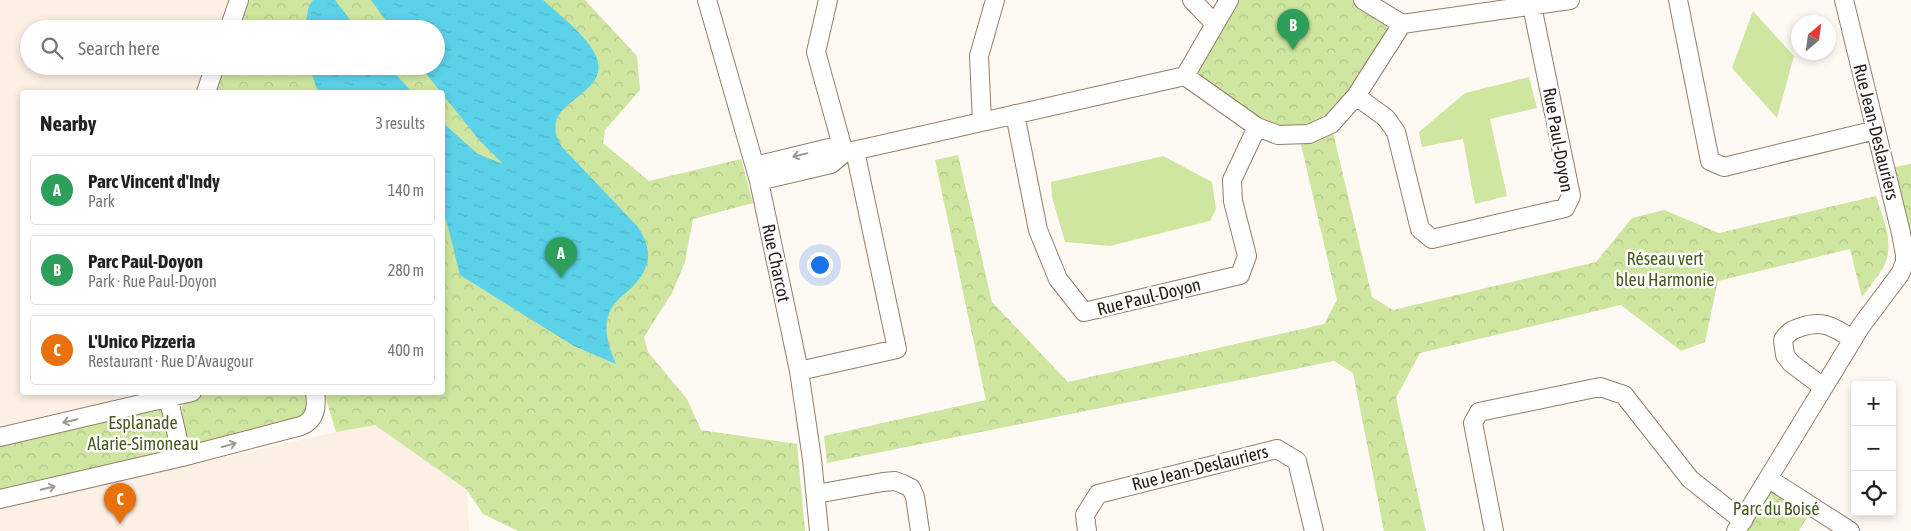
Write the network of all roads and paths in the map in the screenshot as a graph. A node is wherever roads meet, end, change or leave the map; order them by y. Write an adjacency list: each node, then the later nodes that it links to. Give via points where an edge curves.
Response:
1 (239, 0): 12 (street)
2 (707, 0): 24 (street, Rue Charcot)
3 (828, 0): 23 (street, via 816,52)
4 (995, 0): 20 (street, via 979,56)
5 (1192, 0): 13 (street)
6 (1229, 0): 13 (street)
7 (1363, 0): 14 (street)
8 (1570, 0): 11 (street)
9 (1678, 0): 22 (street, via 1710,161 1724,168)
10 (1844, 0): 22 (street, Rue Jean-Deslauriers)
11 (1532, 6): 14 (street); 18 (street, Rue Paul-Doyon, via 1571,196 1564,208 1432,238 1420,229 1396,132 1386,118)
12 (232, 20)
13 (1215, 24): 16 (street)
14 (1402, 24): 18 (street)
15 (212, 75): 17 (street)
16 (1185, 76): 19 (street); 21 (street)
17 (207, 90)
18 (1356, 96): 21 (street, via 1331,124 1316,132 1299,136 1278,135)
19 (1015, 114): 20 (street); 21 (street, Rue Paul-Doyon, via 1038,230 1058,279 1084,312 1240,275 1246,256 1233,201 1232,180)
20 (982, 122): 23 (street)
21 (1257, 127)
22 (1876, 130): 25 (street, Rue Jean-Deslauriers, via 1903,240 1905,262 1900,274)
23 (849, 152): 24 (street, via 831,164); 26 (street, via 897,349)
24 (757, 173): 26 (street, Rue Charcot)
25 (1853, 339): 27 (street, Rue Jean-Deslauriers); 27 (street, via 1828,325 1814,322 1789,331 1783,340 1785,355 1791,364)
26 (799, 371): 33 (street, Rue Charcot)
27 (1823, 387): 32 (street, Rue Jean-Deslauriers)
28 (168, 395): 30 (street, one-way to 30); 31 (street)
29 (315, 395): 31 (street, one-way to 29, via 304,425 316,410)
30 (0, 437)
31 (182, 457): 34 (street, one-way to 31)
32 (1769, 479): 35 (street, Rue Jean-Deslauriers); 41 (street)
33 (816, 494): 36 (street, Rue Charcot); 37 (street, via 883,482 903,484 911,488 915,497)
34 (0, 499)
35 (1739, 526): 40 (street, Rue Jean-Deslauriers, via 1690,478 1624,394 1600,387 1479,412 1473,423)
36 (819, 531)
37 (920, 531)
38 (1087, 531): 39 (street, Rue Jean-Deslauriers, via 1085,515 1098,494 1278,449 1297,461)
39 (1314, 531)
40 (1494, 531)
41 (1850, 531)

